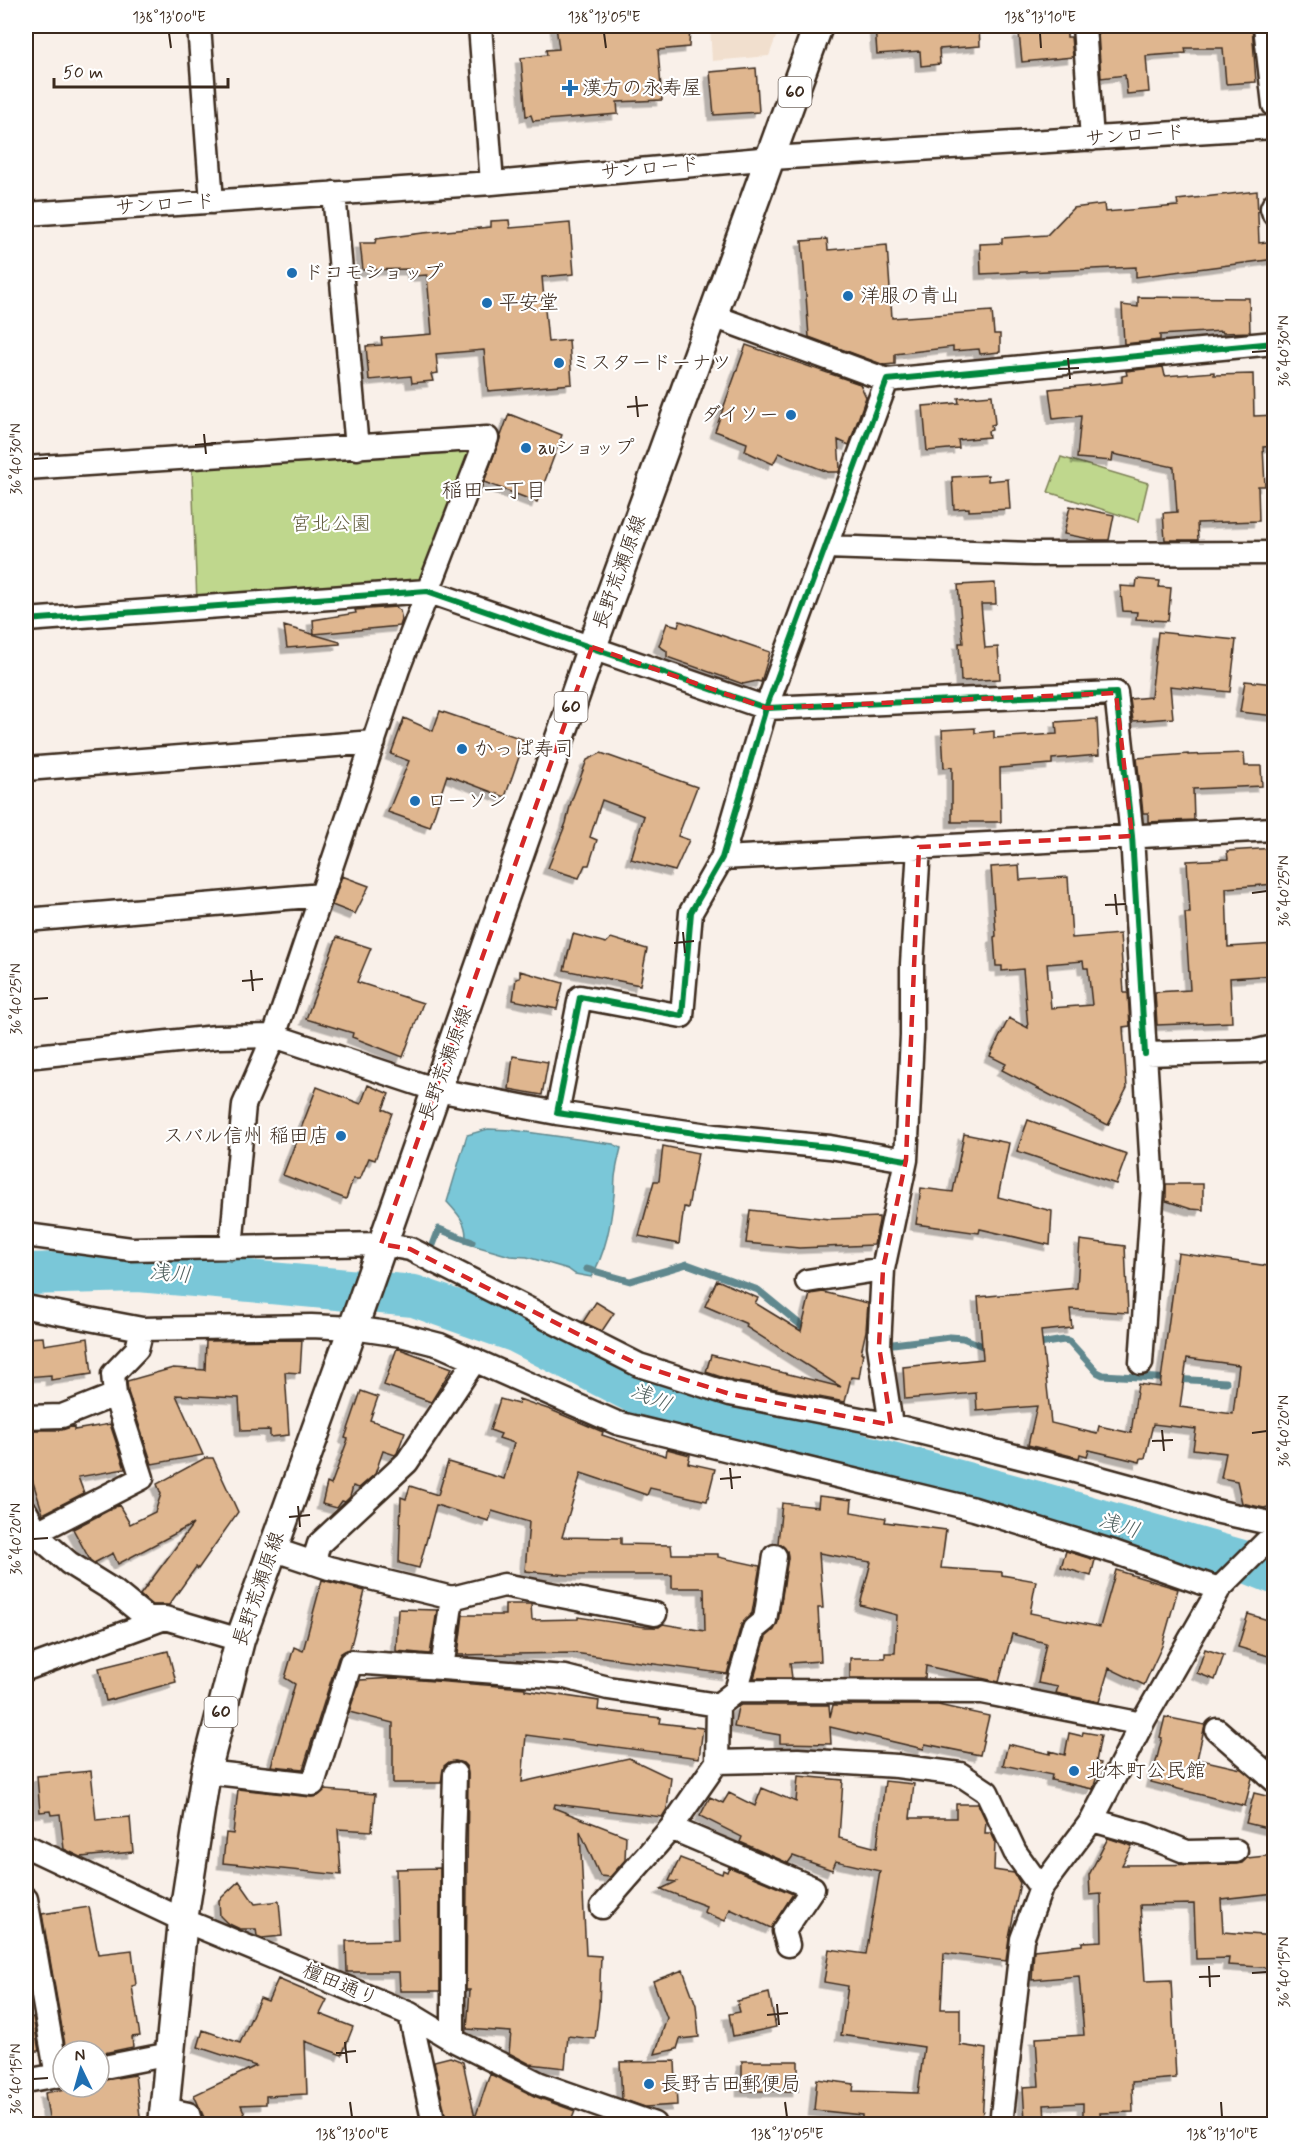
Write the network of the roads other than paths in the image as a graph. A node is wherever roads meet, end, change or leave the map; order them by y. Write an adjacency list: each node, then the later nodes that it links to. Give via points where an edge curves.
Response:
1 (199, 26): 12 (street)
2 (480, 26): 10 (street)
3 (818, 26): 9 (main road, 長野荒瀬原線 / 60)
4 (1084, 26): 8 (street)
5 (1264, 26): 6 (street)
6 (1275, 105)
7 (1275, 127): 8 (street, サンロード)
8 (1092, 139): 9 (street, サンロード)
9 (772, 158): 10 (street, サンロード); 16 (main road, 長野荒瀬原線 / 60)
10 (492, 183): 11 (street, サンロード)
11 (334, 193): 12 (street, サンロード); 19 (street)
12 (212, 202): 14 (street, サンロード)
13 (1275, 204): 15 (street)
14 (26, 214)
15 (1275, 214)
16 (713, 316): 18 (street); 25 (main road, 長野荒瀬原線 / 60)
17 (1275, 342): 18 (street)
18 (887, 380): 21 (street)
19 (357, 447): 20 (street); 23 (street, via 487,438)
20 (26, 468)
21 (826, 547): 22 (street, via 1033,554); 26 (street)
22 (1274, 552)
23 (427, 591): 24 (street); 25 (street); 27 (street)
24 (26, 620)
25 (592, 647): 26 (street); 39 (main road, 長野荒瀬原線 / 60)
26 (766, 708): 30 (street, via 1116,693); 32 (street)
27 (374, 742): 28 (street); 33 (street)
28 (26, 769)
29 (1275, 829): 30 (street)
30 (1132, 836): 31 (street); 37 (street)
31 (919, 847): 32 (street); 41 (street)
32 (722, 858): 40 (street, via 691,912 682,1016 580,997)
33 (322, 895): 34 (street); 35 (street)
34 (26, 920)
35 (274, 1036): 38 (street, via 216,1037); 39 (street); 43 (street, via 244,1105)
36 (1275, 1047): 37 (street, via 1257,1051)
37 (1145, 1054): 51 (street, via 1154,1187)
38 (26, 1057)
39 (437, 1090): 40 (street); 44 (main road, 長野荒瀬原線 / 60)
40 (558, 1113): 41 (street)
41 (906, 1160): 45 (street)
42 (26, 1236): 43 (street, via 131,1249)
43 (231, 1248): 44 (street)
44 (379, 1251): 48 (main road, 長野荒瀬原線 / 60); 54 (street, via 410,1249 639,1365 730,1394)
45 (883, 1269): 46 (street); 54 (street, via 879,1346)
46 (807, 1281)
47 (26, 1307): 49 (street)
48 (354, 1323): 49 (street); 50 (street, via 440,1345); 59 (main road, 長野荒瀬原線 / 60)
49 (142, 1329): 52 (street, via 137,1349 113,1374)
50 (475, 1360): 61 (street, via 407,1462 319,1544); 62 (street, via 617,1423 974,1509)
51 (1141, 1363)
52 (115, 1395): 53 (street, via 62,1416); 57 (street, via 142,1478)
53 (26, 1417)
54 (891, 1425): 56 (street)
55 (26, 1512): 57 (street)
56 (1275, 1524)
57 (37, 1532): 65 (street, via 69,1563 114,1591 147,1618)
58 (1274, 1535): 62 (street)
59 (272, 1549): 61 (street); 66 (main road, 長野荒瀬原線 / 60)
60 (775, 1556): 69 (street, via 765,1620 754,1629)
61 (313, 1563): 63 (street)
62 (1223, 1585): 71 (street)
63 (452, 1598): 64 (street, via 504,1585); 67 (street)
64 (655, 1614)
65 (165, 1618): 66 (street); 68 (street)
66 (240, 1640): 74 (main road, 長野荒瀬原線 / 60)
67 (442, 1668): 70 (street, via 565,1677 608,1688); 74 (street, via 351,1662 313,1784)
68 (26, 1669)
69 (736, 1691): 70 (street); 71 (street, via 982,1692)
70 (718, 1705): 73 (street)
71 (1142, 1724): 77 (street)
72 (1217, 1730): 76 (street)
73 (717, 1762): 78 (street); 81 (street, via 798,1760 960,1774 987,1792 1015,1852)
74 (206, 1772): 84 (main road, 長野荒瀬原線 / 60)
75 (455, 1774): 88 (street)
76 (1275, 1780)
77 (1092, 1820): 80 (street, via 1145,1834 1187,1851); 81 (street)
78 (671, 1828): 83 (street); 85 (street, via 813,1888 784,1931)
79 (26, 1846): 84 (street, 檀田通り)
80 (1236, 1851)
81 (1041, 1888): 97 (street, via 1022,1939)
82 (26, 1899): 87 (street)
83 (602, 1907)
84 (183, 1920): 86 (street, 檀田通り); 89 (main road, 長野荒瀬原線 / 60)
85 (788, 1946)
86 (410, 2014): 88 (street, 檀田通り); 95 (street)
87 (53, 2039)
88 (453, 2040): 96 (street, 檀田通り, via 540,2084)
89 (170, 2054): 90 (street); 93 (main road, 長野荒瀬原線 / 60)
90 (111, 2066)
91 (51, 2077): 92 (street)
92 (26, 2082)
93 (164, 2117): 94 (street, via 188,2114)
94 (191, 2124)
95 (434, 2124)
96 (654, 2124)
97 (1001, 2124)

